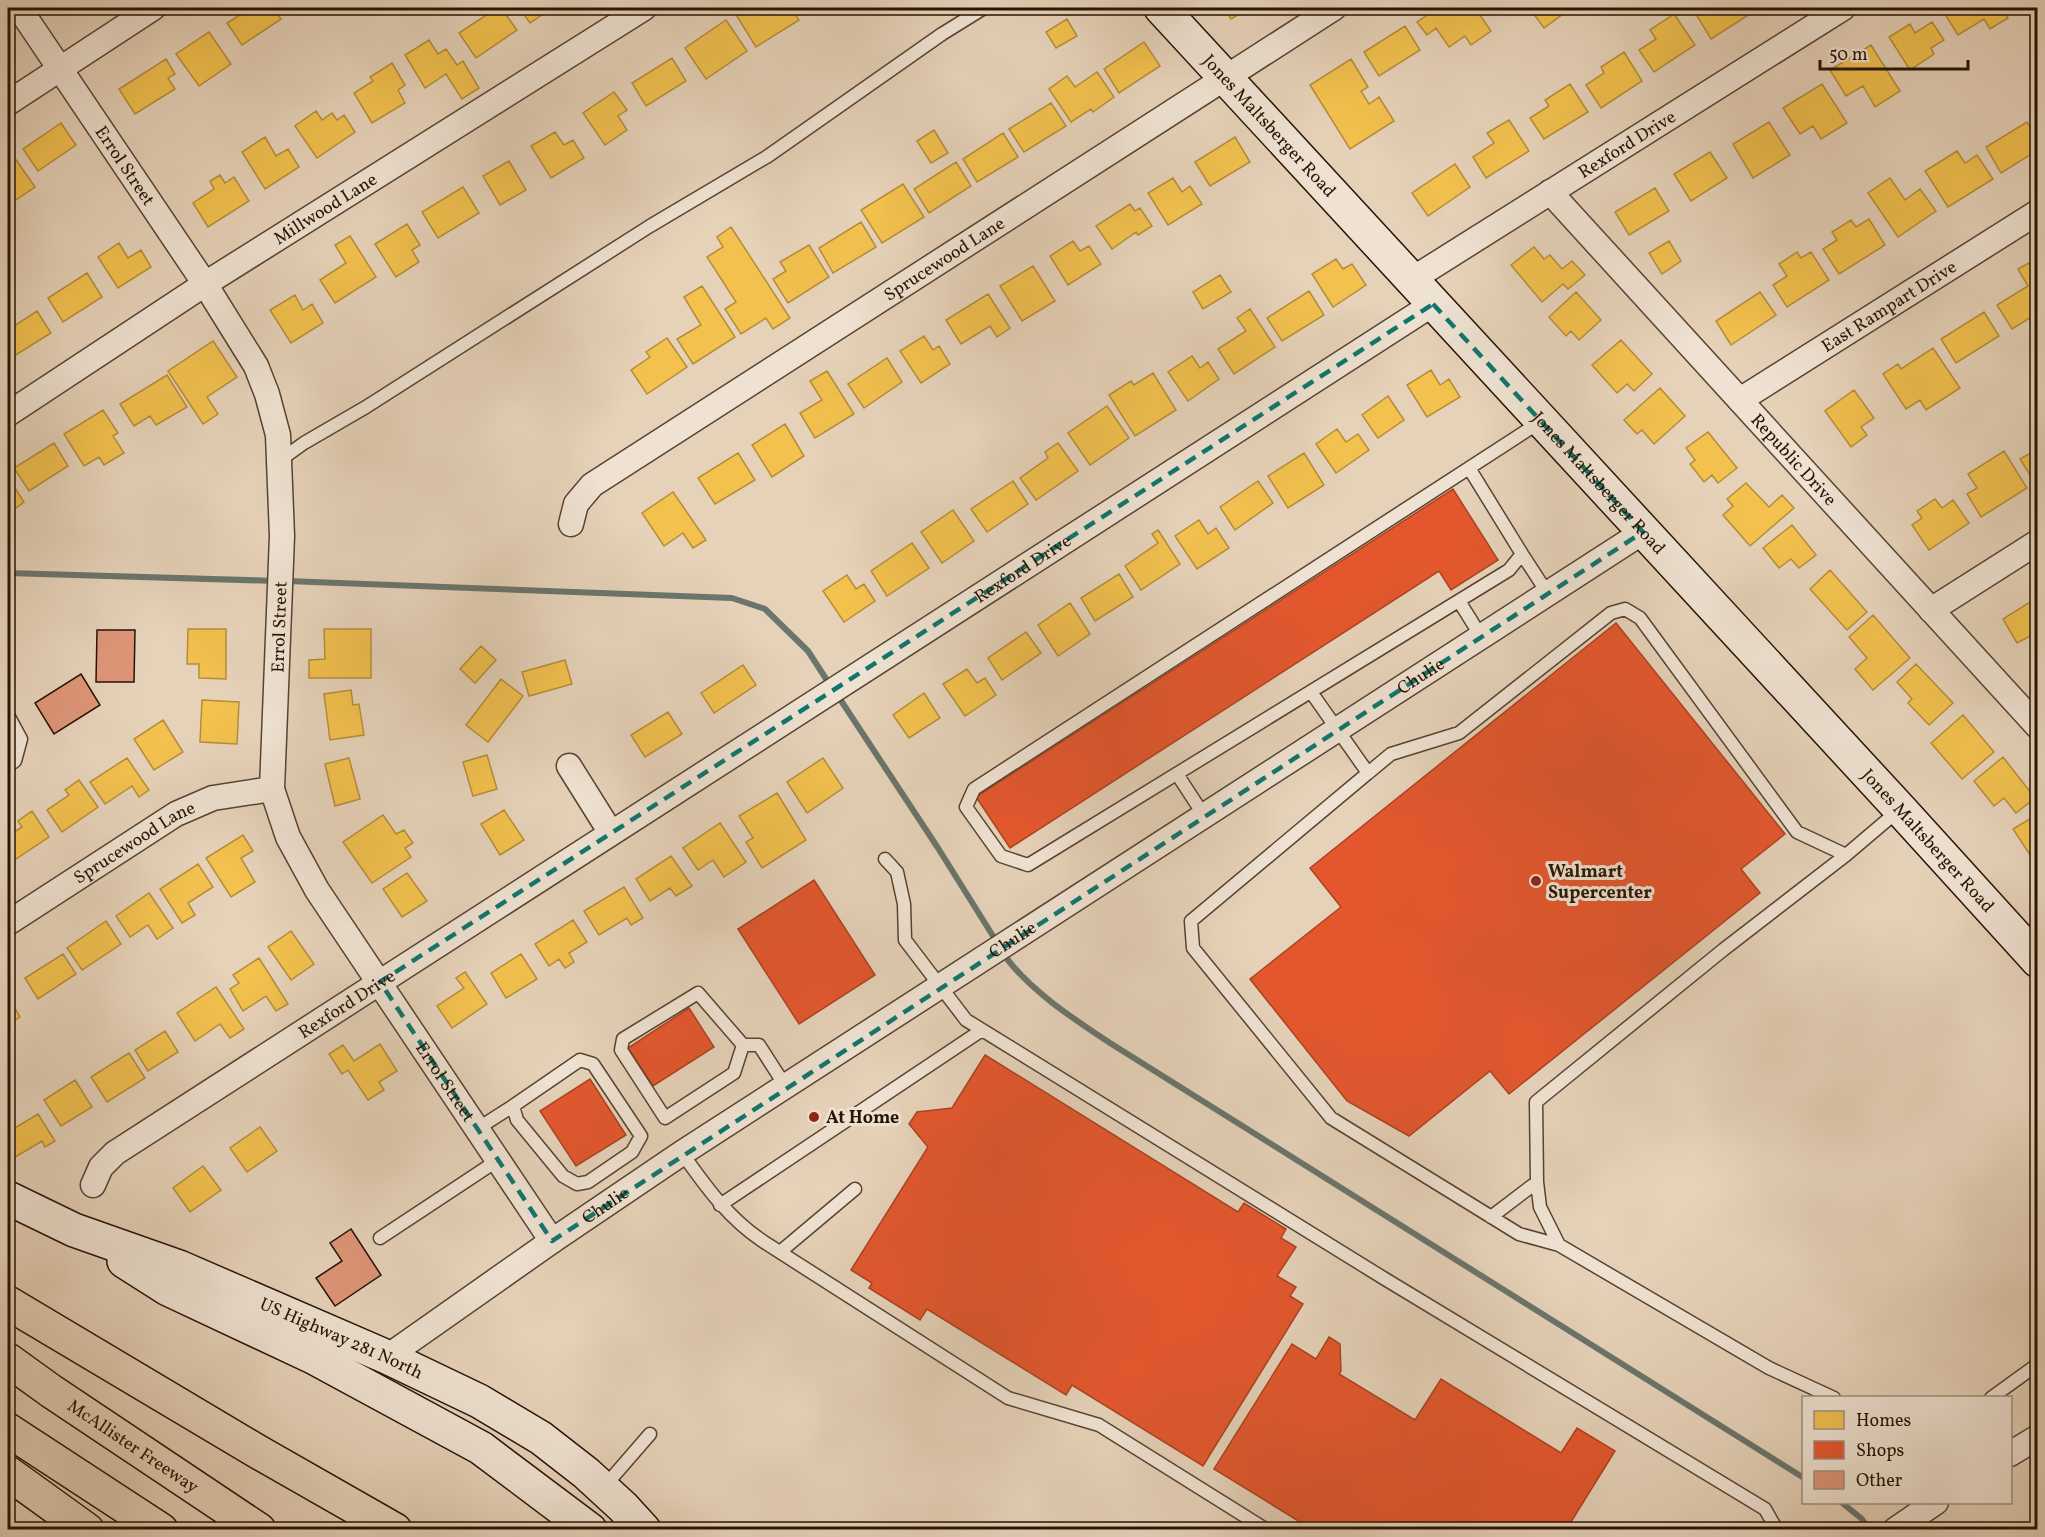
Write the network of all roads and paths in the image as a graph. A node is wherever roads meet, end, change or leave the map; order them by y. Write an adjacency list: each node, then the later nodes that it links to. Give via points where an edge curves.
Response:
1 (19, 8): 8 (street, Errol Street)
2 (153, 8): 8 (street)
3 (644, 8): 14 (street, Millwood Lane)
4 (984, 8): 19 (lane, via 768,156 650,226)
5 (1161, 8): 9 (main road, Jones Maltsberger Road)
6 (1334, 8): 9 (street, Sprucewood Lane)
7 (1843, 8): 11 (street, Rexford Drive)
8 (59, 69): 10 (street); 14 (street, Errol Street)
9 (1224, 78): 13 (main road, Jones Maltsberger Road); 21 (street, Sprucewood Lane, via 592,485 576,504)
10 (8, 103)
11 (1550, 192): 13 (street, Rexford Drive); 16 (street, Republic Drive)
12 (2037, 212): 16 (street, East Rampart Drive)
13 (1411, 280): 15 (main road, Jones Maltsberger Road)
14 (205, 284): 17 (street, Millwood Lane); 19 (street, Errol Street, via 256,366 278,435)
15 (1433, 304): 18 (main road, Jones Maltsberger Road); 40 (street, Rexford Drive)
16 (1740, 400): 27 (street, Republic Drive)
17 (8, 414)
18 (1541, 421): 20 (lane); 22 (main road, Jones Maltsberger Road)
19 (279, 461): 37 (street, Errol Street, via 282,536)
20 (1469, 468): 24 (lane); 36 (lane, via 974,789 966,807 1001,856 1028,865)
21 (571, 524)
22 (1643, 532): 25 (street, Chulie); 38 (main road, Jones Maltsberger Road)
23 (2037, 542): 27 (street)
24 (1522, 554): 25 (lane); 26 (lane, via 1509,570)
25 (1548, 594): 28 (street, Chulie)
26 (1459, 601): 28 (lane); 29 (lane)
27 (1931, 610): 31 (street, Republic Drive)
28 (1482, 638): 32 (street, Chulie)
29 (1311, 692): 32 (lane); 36 (lane)
30 (8, 715): 33 (lane, via 21,739 15,761)
31 (2037, 727)
32 (1337, 732): 35 (lane); 39 (street, Chulie)
33 (8, 766)
34 (569, 766): 40 (street)
35 (1368, 772): 41 (lane, via 1391,754 1459,733 1611,613 1625,609 1640,618 1797,832); 60 (lane, via 1191,921 1193,948 1331,1118)
36 (1177, 774): 39 (lane)
37 (272, 789): 43 (street, Sprucewood Lane, via 213,798 176,814); 45 (street, Errol Street, via 288,837 317,890)
38 (1900, 809): 41 (lane); 44 (main road, Jones Maltsberger Road)
39 (1205, 817): 46 (street, Chulie)
40 (611, 833): 45 (street, Rexford Drive)
41 (1846, 855): 55 (lane, via 1536,1102)
42 (885, 860): 46 (lane, via 897,872 904,904 905,940)
43 (8, 923)
44 (2037, 961)
45 (380, 982): 51 (street, Errol Street); 56 (street, Rexford Drive, via 115,1153 101,1167)
46 (940, 988): 47 (lane, via 966,1020); 49 (street, Chulie)
47 (982, 1030): 59 (lane); 86 (lane, via 1765,1509)
48 (743, 1045): 48 (lane, via 734,1073 665,1118 621,1050 623,1039 698,993); 49 (lane, via 759,1045)
49 (786, 1087): 52 (street, Chulie)
50 (513, 1106): 51 (lane); 54 (lane, via 517,1120 562,1176 577,1184); 54 (lane, via 580,1060 593,1064 641,1136)
51 (477, 1129): 53 (street, Errol Street)
52 (682, 1154): 54 (street, Chulie); 59 (lane)
53 (498, 1160): 62 (lane); 63 (street, Errol Street)
54 (624, 1176): 63 (street, Chulie)
55 (1538, 1182): 60 (lane); 64 (lane, via 1540,1207)
56 (93, 1185)
57 (855, 1189): 65 (lane)
58 (8, 1198): 61 (main road, US Highway 281 North)
59 (720, 1205): 65 (lane, via 746,1230)
60 (1491, 1217): 64 (lane, via 1519,1234)
61 (74, 1230): 67 (main road, US Highway 281 North, via 179,1267); 83 (main road, via 168,1289 313,1357 481,1448)
62 (380, 1238)
63 (552, 1241): 67 (street, Chulie)
64 (1559, 1245): 70 (lane, via 1769,1368)
65 (780, 1252): 85 (lane, via 1008,1398 1099,1425)
66 (8, 1303): 82 (highway)
67 (387, 1357): 77 (main road, US Highway 281 North, via 479,1401 541,1438)
68 (8, 1360): 81 (highway, McAllister Freeway)
69 (2037, 1364): 71 (lane)
70 (1830, 1396)
71 (1994, 1396)
72 (8, 1430): 79 (highway)
73 (650, 1434): 77 (lane)
74 (2037, 1437): 75 (street)
75 (2012, 1453)
76 (8, 1473): 80 (highway)
77 (603, 1489): 84 (main road, US Highway 281 North)
78 (1934, 1504): 87 (street)
79 (150, 1524)
80 (87, 1530)
81 (259, 1530)
82 (395, 1530)
83 (590, 1530)
84 (644, 1530)
85 (1267, 1530)
86 (1777, 1530)
87 (1895, 1530)

